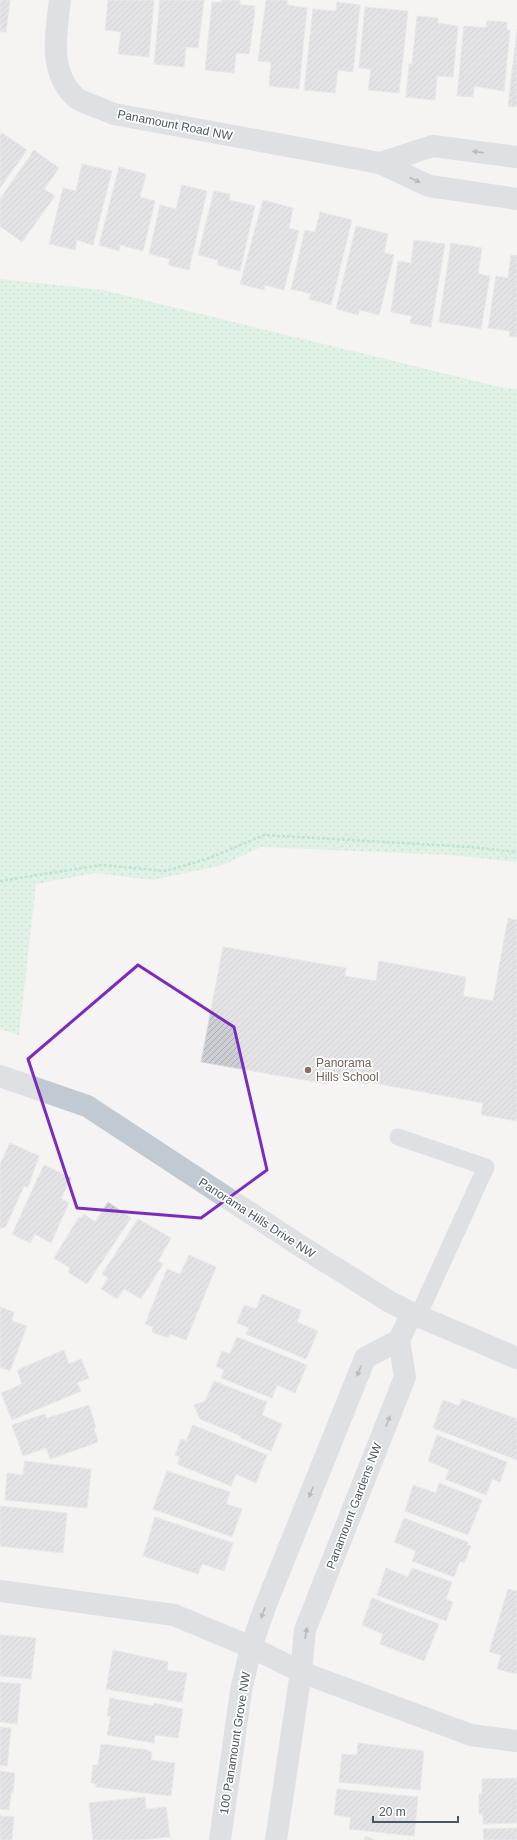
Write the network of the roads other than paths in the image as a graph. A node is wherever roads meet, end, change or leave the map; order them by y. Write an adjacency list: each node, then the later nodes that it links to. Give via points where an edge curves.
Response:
1 (60, 0): 3 (street, Panamount Road NW, via 54,44 59,75 75,98 114,114)
2 (517, 157): 3 (street, Panamount Road NW, one-way to 3, via 433,146)
3 (380, 163): 4 (street, Panamount Road NW, one-way to 4, via 429,186)
4 (517, 199)
5 (0, 1076): 7 (street, Panorama Hills Drive NW, via 87,1106 299,1246)
6 (398, 1137): 7 (lane, via 486,1167)
7 (415, 1315): 8 (street); 9 (street, Panorama Hills Drive NW)
8 (399, 1340): 11 (street, one-way to 11, via 365,1358); 12 (street, Panamount Gardens NW, one-way to 8, via 305,1630 405,1377)
9 (517, 1358)
10 (0, 1591): 11 (street, via 174,1616)
11 (251, 1647): 12 (street); 14 (street, 100 Panamount Grove NW, via 241,1691)
12 (301, 1672): 13 (street, via 471,1735); 15 (street)
13 (517, 1741)
14 (220, 1840)
15 (276, 1840)

